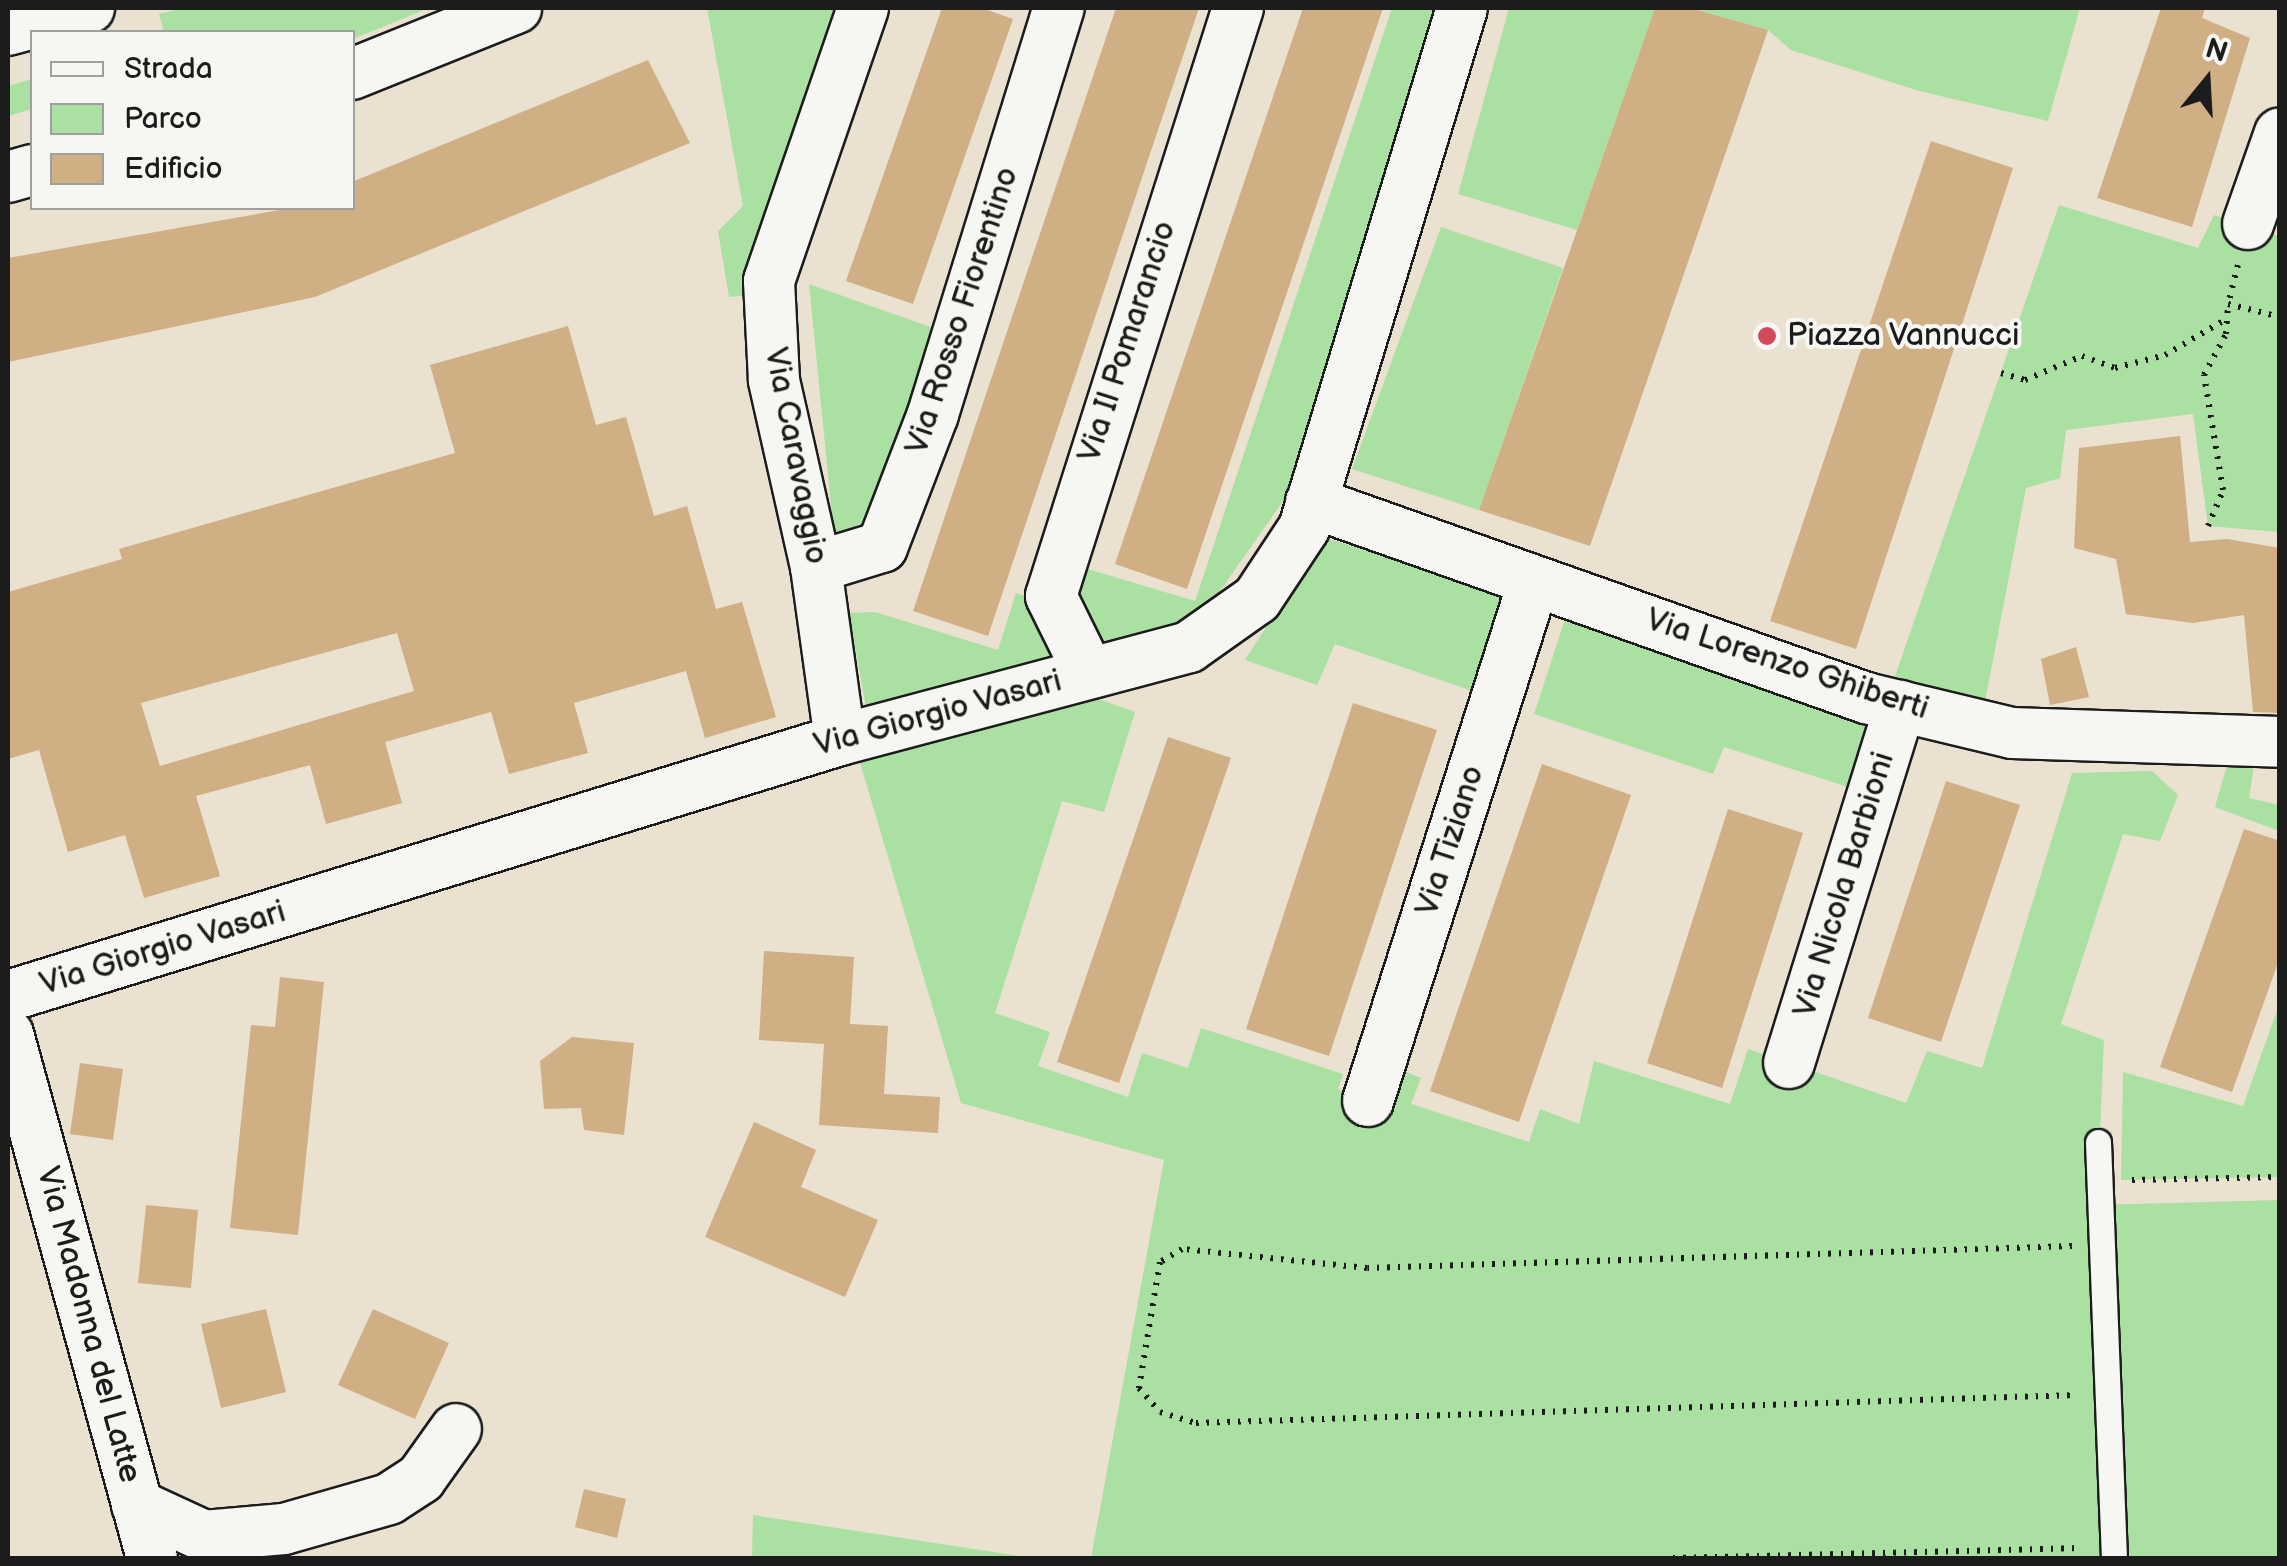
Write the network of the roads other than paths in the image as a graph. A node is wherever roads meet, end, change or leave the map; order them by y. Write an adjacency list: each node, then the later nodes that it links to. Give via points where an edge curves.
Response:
1 (88, 8): 7 (street)
2 (516, 8): 8 (street)
3 (862, 8): 12 (street, Via Caravaggio, via 803,166 769,282 774,380)
4 (1059, 8): 12 (street, Via Rosso Fiorentino, via 933,414 882,548)
5 (1238, 8): 14 (street, Via Il Pomarancio, via 1050,596)
6 (1462, 8): 11 (street, Via Giorgio Vasari)
7 (8, 30)
8 (355, 73)
9 (2280, 132): 10 (street)
10 (2248, 224)
11 (1311, 502): 13 (street, Via Lorenzo Ghiberti); 14 (street, Via Giorgio Vasari, via 1304,528 1258,599 1190,648)
12 (816, 566): 16 (street, Via Caravaggio)
13 (1534, 580): 15 (street, Via Lorenzo Ghiberti); 21 (street, Via Tiziano)
14 (1089, 673): 16 (street, Via Giorgio Vasari)
15 (1900, 706): 17 (street, Via Lorenzo Ghiberti, via 2012,734); 20 (street, Via Nicola Barbioni)
16 (840, 740): 18 (street, Via Giorgio Vasari)
17 (2280, 742)
18 (8, 996)
19 (8, 1034): 24 (street, Via Madonna del Latte)
20 (1789, 1064)
21 (1368, 1101)
22 (2098, 1142): 25 (lane)
23 (456, 1430): 24 (street, via 421,1478 389,1499 284,1529 204,1536)
24 (138, 1505): 26 (street, Via Madonna del Latte)
25 (2114, 1553)
26 (152, 1558)

